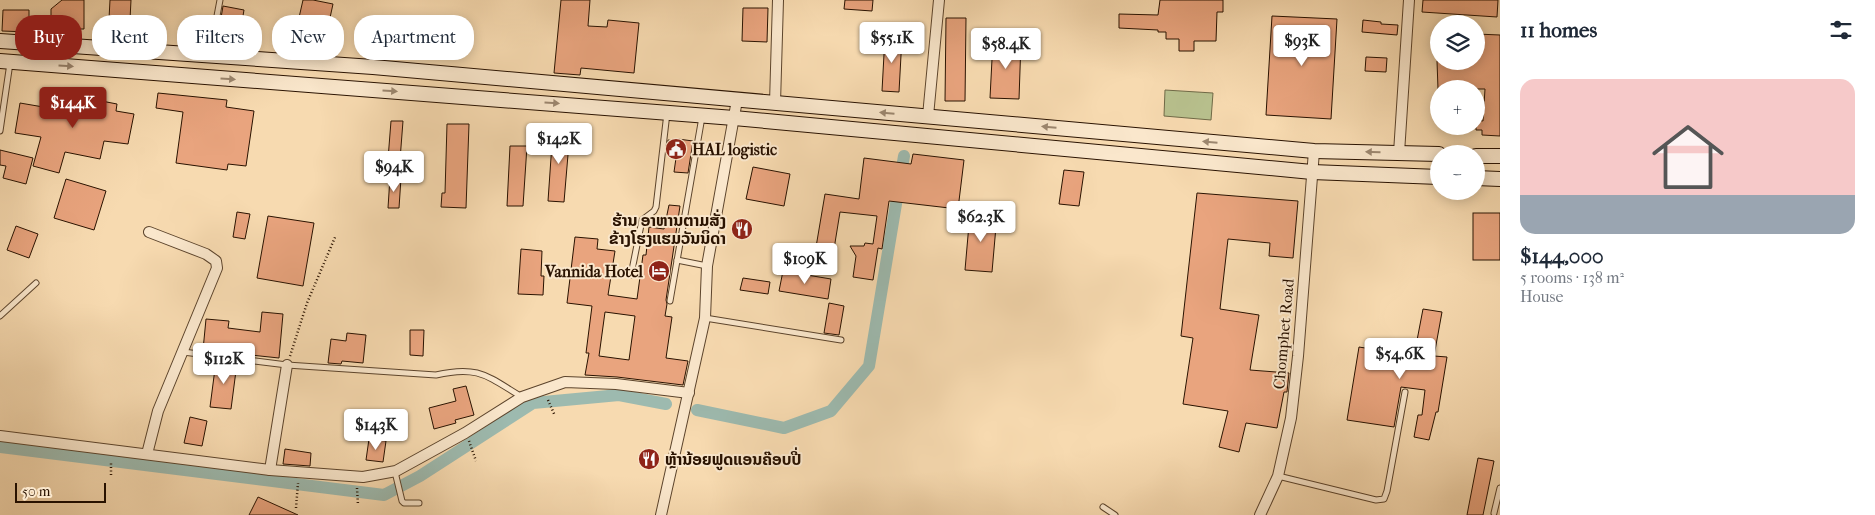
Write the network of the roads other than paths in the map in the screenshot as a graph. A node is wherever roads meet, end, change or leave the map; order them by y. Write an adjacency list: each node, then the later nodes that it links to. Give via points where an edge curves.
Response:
1 (220, 0): 5 (lane)
2 (778, 0): 11 (street)
3 (939, 0): 14 (street)
4 (1409, 0): 18 (street)
5 (217, 15)
6 (0, 41): 7 (main road)
7 (177, 54)
8 (262, 60): 10 (main road)
9 (5, 62): 12 (main road, one-way to 12); 16 (lane)
10 (737, 100): 11 (main road); 15 (street)
11 (775, 103): 14 (main road, one-way to 11)
12 (667, 113): 13 (main road); 29 (lane, via 656,207 642,220)
13 (702, 116): 15 (main road); 27 (lane)
14 (928, 116): 17 (main road, one-way to 14)
15 (734, 118): 22 (main road); 28 (street)
16 (0, 131)
17 (1314, 151): 18 (main road, one-way to 17); 22 (street, Chomphet Road)
18 (1398, 153): 19 (main road)
19 (1430, 154)
20 (1485, 156): 21 (main road)
21 (1500, 156)
22 (1312, 172): 23 (main road); 44 (street, Chomphet Road, via 1298,356)
23 (1430, 177)
24 (1485, 178): 25 (main road)
25 (1500, 179)
26 (149, 232): 35 (street, via 216,261 217,268)
27 (677, 260): 28 (lane); 31 (lane)
28 (708, 266): 33 (street)
29 (631, 275)
30 (36, 283): 32 (lane)
31 (670, 301)
32 (0, 316)
33 (705, 318): 34 (lane); 38 (street)
34 (841, 340)
35 (183, 352): 36 (lane); 41 (street, via 158,411)
36 (287, 365): 39 (lane, via 436,375 470,370); 42 (street)
37 (1405, 392): 44 (lane, via 1384,499 1376,500)
38 (689, 393): 39 (street, via 616,384 565,382); 49 (street)
39 (522, 397): 43 (street)
40 (0, 436): 41 (street)
41 (147, 454): 42 (street)
42 (270, 470): 43 (street, via 356,476)
43 (395, 472): 46 (lane, via 404,503)
44 (1278, 476): 51 (street, Chomphet Road)
45 (1500, 488): 48 (lane)
46 (419, 504)
47 (1104, 508): 50 (lane)
48 (1494, 513)
49 (661, 515)
50 (1115, 515)
51 (1260, 515)

